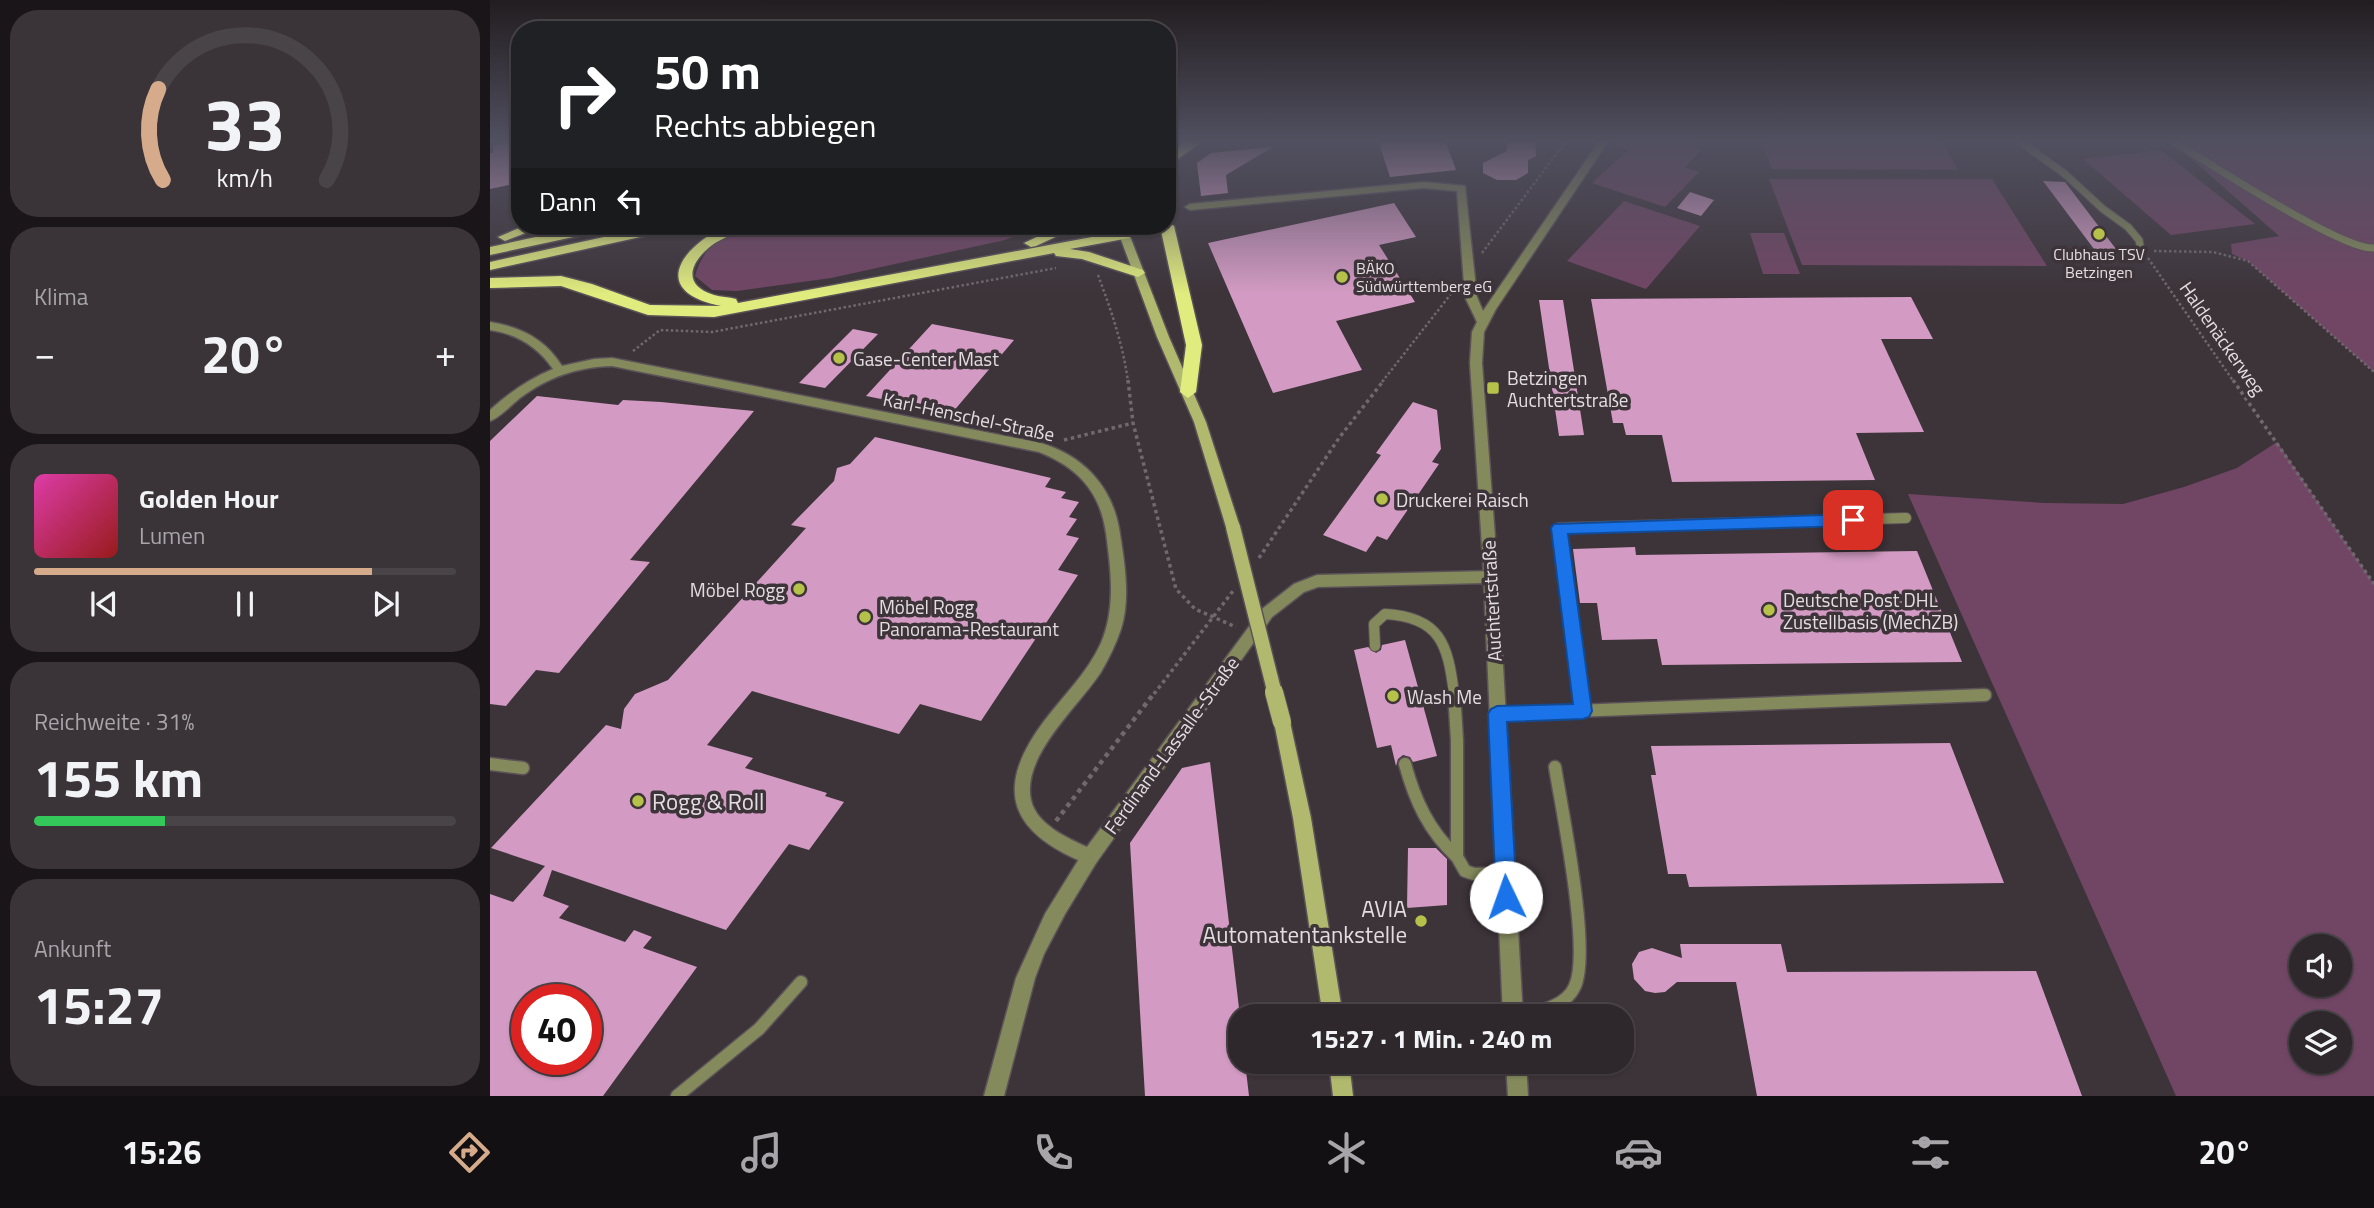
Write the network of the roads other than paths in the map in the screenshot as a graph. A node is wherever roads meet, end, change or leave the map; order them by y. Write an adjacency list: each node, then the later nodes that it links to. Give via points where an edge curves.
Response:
1 (1359, 191): 6 (street)
2 (1462, 191): 25 (street, via 1471,297)
3 (1570, 191): 25 (street, Auchtertstraße)
4 (2084, 191): 17 (lane, via 2128,227)
5 (2257, 191): 16 (lane, via 2329,234 2365,249)
6 (1190, 207)
7 (511, 234): 15 (highway)
8 (564, 235): 18 (highway)
9 (630, 235): 21 (highway)
10 (720, 235): 24 (highway, via 694,253 684,269 685,283 708,299)
11 (1054, 235): 20 (highway)
12 (1103, 235): 19 (highway)
13 (1124, 235): 22 (main road)
14 (1169, 235): 28 (highway, via 1194,345)
15 (490, 241)
16 (2374, 247)
17 (2141, 250)
18 (490, 251)
19 (1042, 251): 20 (highway); 22 (highway, via 1084,256)
20 (977, 262): 24 (highway)
21 (490, 265)
22 (1138, 273): 28 (main road)
23 (490, 283): 24 (highway, via 561,281 648,310 682,313)
24 (764, 303)
25 (1482, 321): 31 (street, Auchtertstraße, via 1476,363)
26 (490, 326): 27 (street, via 522,333 549,355)
27 (559, 370): 29 (street, Karl-Henschel-Straße, via 527,386); 41 (street, Karl-Henschel-Straße, via 594,361 612,362 1041,448 1065,457 1092,477 1112,520 1115,626 1094,671 1039,743 1022,785 1032,819 1046,834)
28 (1188, 392): 44 (main road, bridge, via 1233,527 1282,722)
29 (490, 416)
30 (1906, 519): 34 (lane, via 1559,528)
31 (1491, 578): 35 (street, Auchtertstraße); 41 (street, Ferdinand-Lassalle-Straße, via 1317,581 1299,588 1267,613)
32 (1375, 646): 40 (lane, via 1374,624 1385,614 1412,616 1439,635 1445,646 1451,668 1456,754)
33 (1985, 695): 34 (lane)
34 (1583, 711): 35 (lane)
35 (1497, 714): 42 (street, Auchtertstraße)
36 (490, 764): 39 (lane)
37 (1405, 764): 40 (lane, via 1429,829)
38 (1555, 767): 46 (lane, via 1581,949 1576,985)
39 (523, 768)
40 (1457, 857): 42 (lane, via 1465,871 1474,874)
41 (1090, 858): 50 (street, Ferdinand-Lassalle-Straße, via 1033,960)
42 (1505, 873): 45 (street, Auchtertstraße)
43 (801, 982): 49 (lane, via 759,1029)
44 (1331, 1004)
45 (1513, 1004)
46 (1559, 1004)
47 (1340, 1074): 51 (main road)
48 (1517, 1074): 52 (street)
49 (677, 1096)
50 (994, 1096)
51 (1343, 1096)
52 (1518, 1096)

